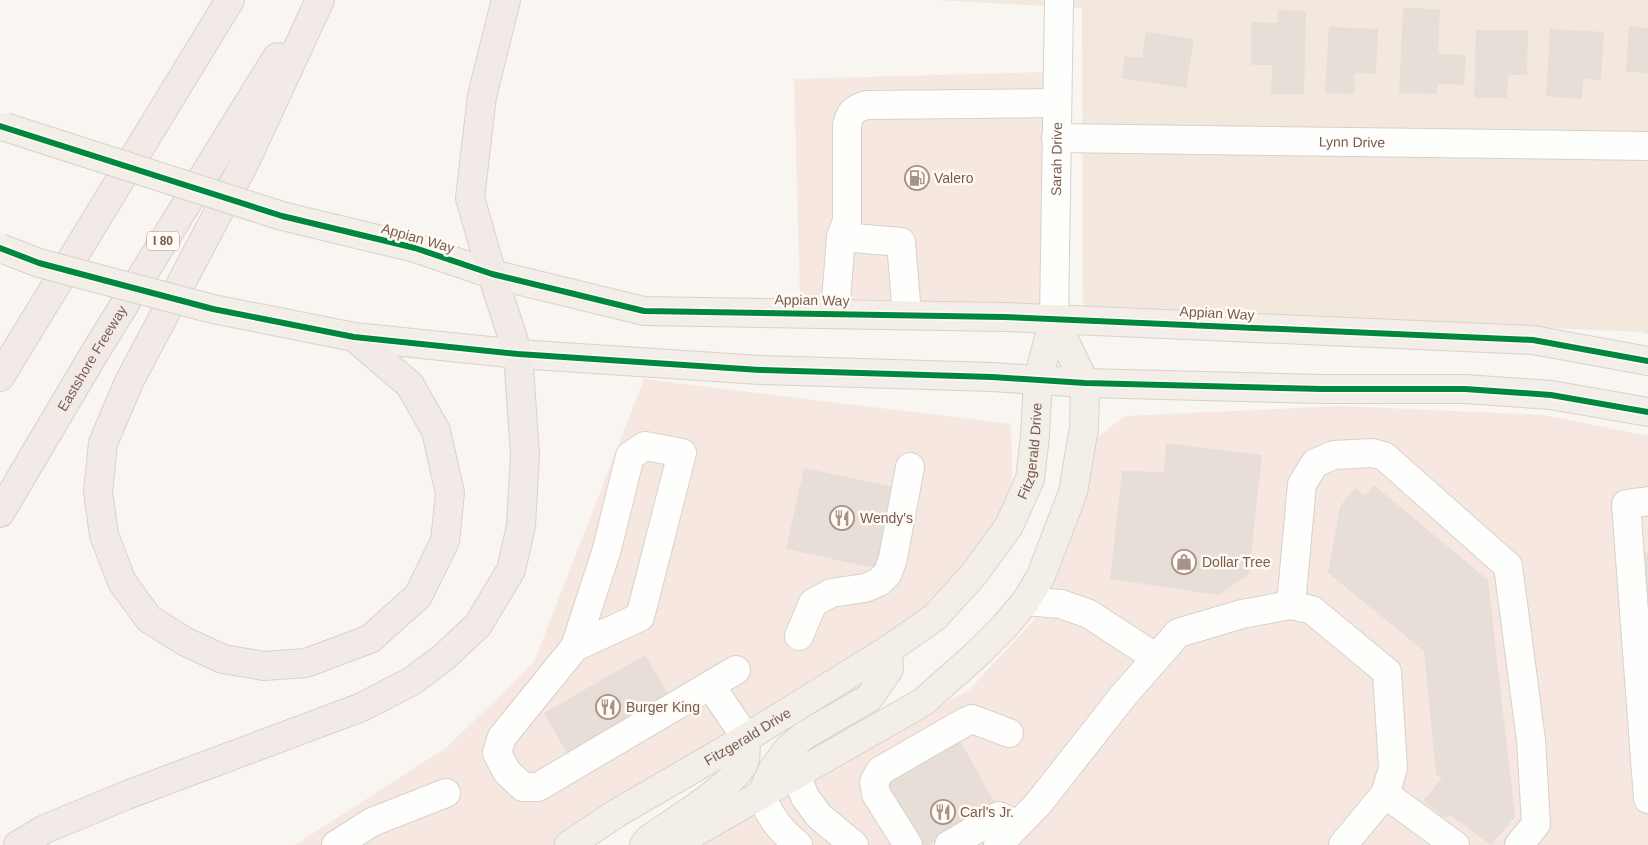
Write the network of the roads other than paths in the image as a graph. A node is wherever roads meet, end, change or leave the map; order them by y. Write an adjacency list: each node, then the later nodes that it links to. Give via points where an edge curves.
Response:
1 (230, 0): 19 (highway)
2 (312, 0): 25 (highway, Eastshore Freeway / I 80)
3 (320, 0): 16 (highway, via 246,160 129,382 103,442 98,492 104,535 122,582 149,618 186,642 223,659 264,666 306,663 370,639 418,596 445,541 450,493 436,432 410,385)
4 (506, 0): 12 (highway, via 482,96 470,198)
5 (1059, 0): 6 (street, Sarah Drive)
6 (1057, 103): 8 (street, Sarah Drive); 10 (street, via 866,105 854,109 847,125 847,221)
7 (2, 126): 12 (main road, Appian Way, bridge, via 282,216 415,248)
8 (1056, 138): 9 (street, Lynn Drive); 15 (street, Sarah Drive)
9 (1648, 146)
10 (841, 237): 13 (street); 14 (street, via 901,242)
11 (0, 248): 16 (main road, bridge, via 39,263 213,309)
12 (492, 274): 13 (main road, Appian Way, via 644,310); 17 (highway)
13 (835, 313): 14 (main road, Appian Way)
14 (908, 315): 15 (main road, Appian Way)
15 (1054, 318): 18 (main road, Appian Way, via 1532,340); 20 (main road, Fitzgerald Drive); 21 (main road)
16 (354, 337): 17 (main road)
17 (518, 354): 20 (main road, via 760,370); 42 (highway, via 525,454 521,526 511,570 478,625 412,681 362,707 127,795 45,828)
18 (1648, 361)
19 (0, 377)
20 (1038, 379): 21 (main road); 30 (main road, Fitzgerald Drive, via 1030,479 1010,526 974,574 935,617)
21 (1085, 383): 22 (main road, via 1465,389 1551,395); 26 (main road, via 1084,428 1073,492 1041,576)
22 (1648, 412)
23 (910, 467): 28 (street, via 888,573 879,582 865,588 832,593 812,603)
24 (1648, 501): 40 (street, via 1626,504)
25 (0, 513)
26 (1026, 601): 31 (street, via 1061,604 1088,614); 36 (main road, via 976,655 923,702)
27 (1291, 605): 31 (street, via 1242,614 1178,633); 39 (street, via 1312,610 1387,672 1393,768); 54 (street, via 1302,484 1315,463 1334,455 1372,453 1384,456 1508,566 1531,740 1536,824)
28 (799, 636)
29 (575, 647): 29 (street, via 607,549 630,456 644,446 682,453 640,617); 33 (street, via 502,737 497,754 507,772 523,787 538,787)
30 (888, 650): 35 (main road, Fitzgerald Drive); 38 (main road, via 889,669 869,698 805,735 788,749 773,769)
31 (1155, 657): 41 (street, via 1038,804)
32 (736, 670): 33 (street)
33 (711, 686): 35 (street)
34 (1009, 734): 49 (street, via 972,719 880,771 874,782 876,794)
35 (746, 738): 44 (main road, Fitzgerald Drive); 45 (main road, via 744,764 728,782)
36 (796, 775): 38 (main road); 48 (street, via 818,816)
37 (446, 793): 43 (street, via 372,822)
38 (761, 794): 46 (main road); 47 (street, via 771,817)
39 (1384, 794): 52 (street); 53 (street)
40 (1648, 799)
41 (1017, 825): 50 (street, via 999,816); 51 (street)
42 (18, 845)
43 (336, 845)
44 (569, 845)
45 (644, 845)
46 (673, 845)
47 (798, 845)
48 (854, 845)
49 (908, 845)
50 (949, 845)
51 (998, 845)
52 (1343, 845)
53 (1455, 845)
54 (1519, 845)

